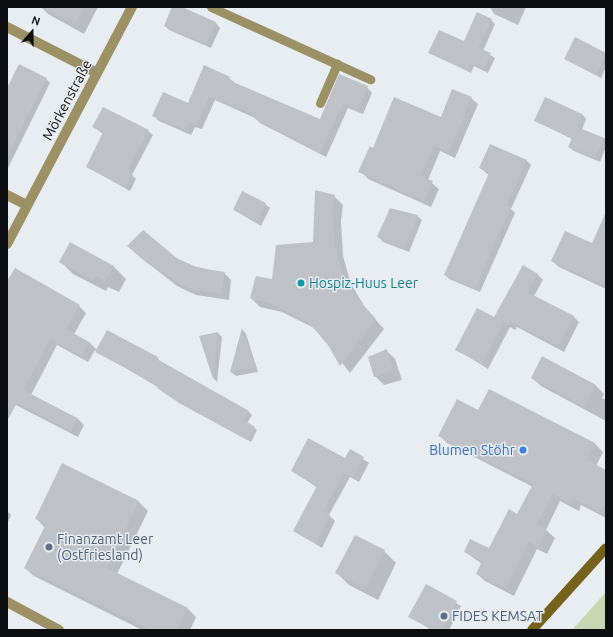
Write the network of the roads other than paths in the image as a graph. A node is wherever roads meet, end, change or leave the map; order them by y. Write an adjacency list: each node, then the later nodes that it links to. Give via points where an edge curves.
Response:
1 (132, 7): 5 (street, Mörkenstraße)
2 (211, 7): 4 (lane)
3 (7, 27): 5 (street)
4 (337, 64): 6 (lane); 7 (lane)
5 (97, 73): 9 (street, Mörkenstraße)
6 (370, 79)
7 (320, 103)
8 (7, 195): 9 (street)
9 (27, 205): 10 (street, Mörkenstraße)
10 (7, 244)
11 (606, 548): 14 (main road)
12 (7, 602): 13 (street)
13 (59, 630)
14 (532, 630)

